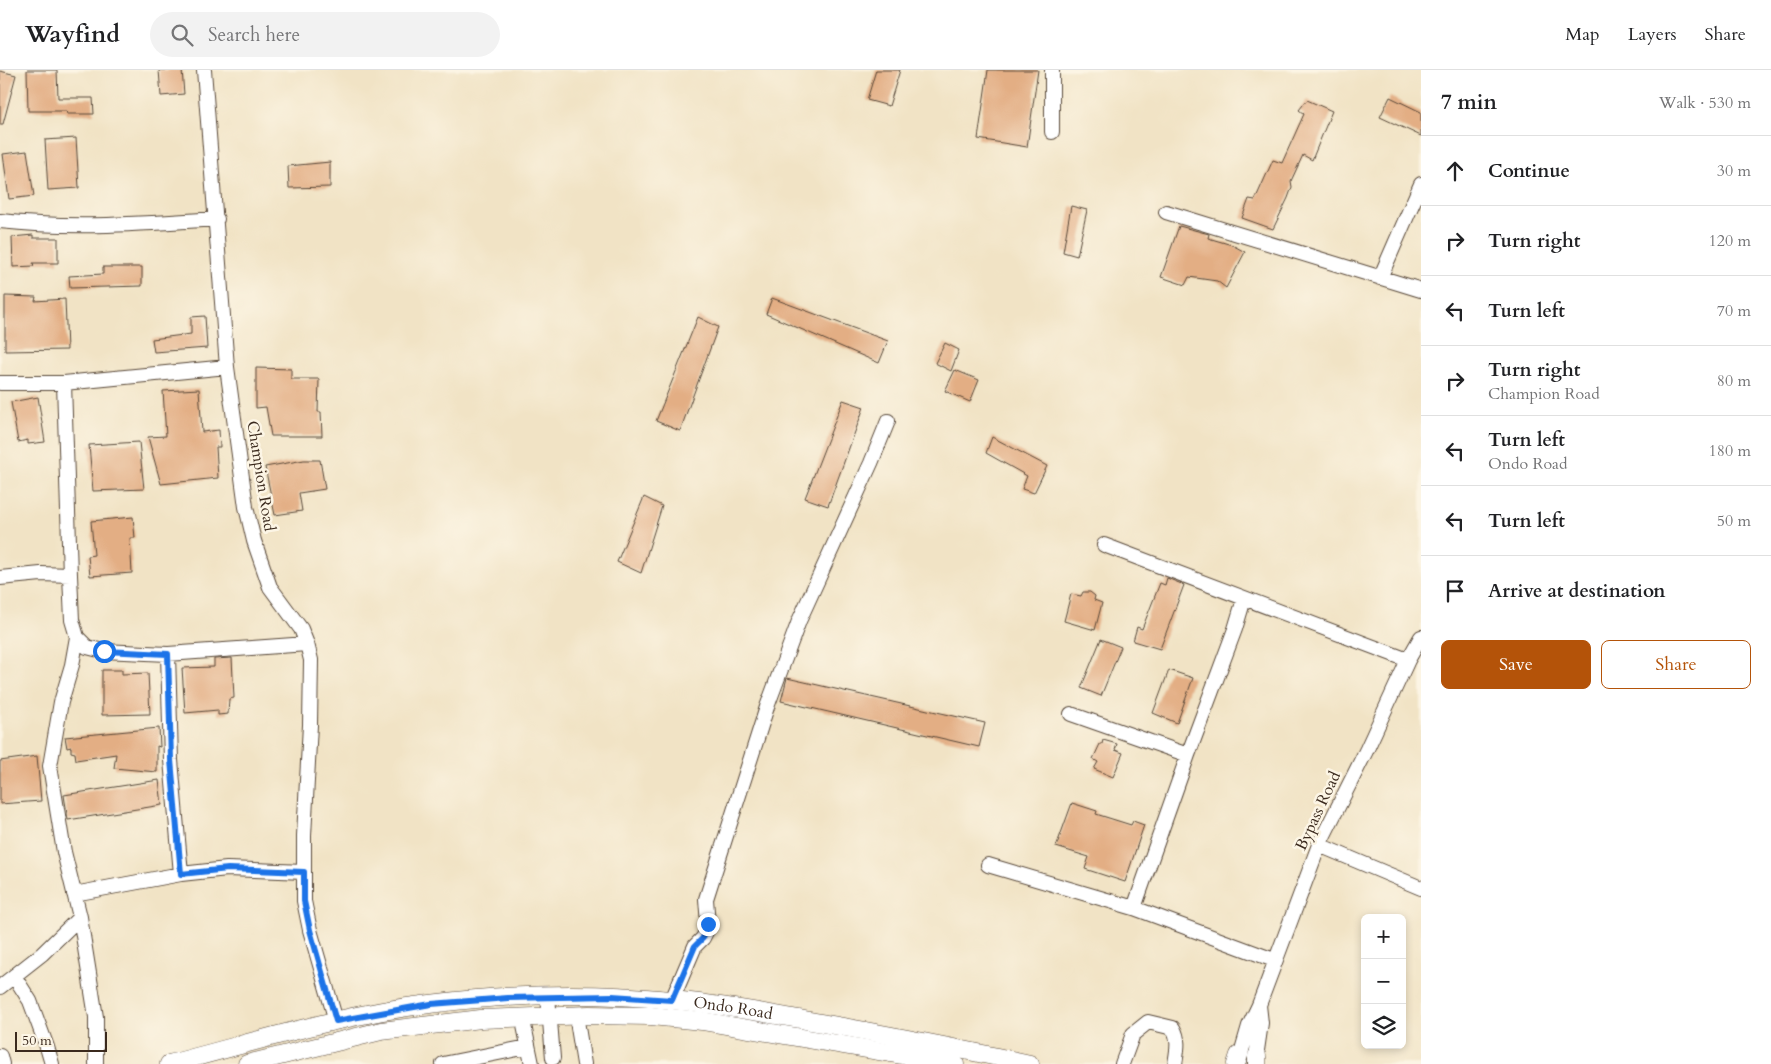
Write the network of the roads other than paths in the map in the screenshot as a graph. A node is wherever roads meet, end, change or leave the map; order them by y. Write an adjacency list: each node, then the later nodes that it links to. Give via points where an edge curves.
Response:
1 (204, 70): 6 (street, Champion Road)
2 (1052, 70): 3 (street)
3 (1052, 132)
4 (1421, 184): 8 (street)
5 (1166, 212): 8 (street)
6 (217, 219): 7 (street, via 109,226); 10 (street, Champion Road)
7 (0, 221)
8 (1380, 278): 9 (street)
9 (1421, 290)
10 (227, 368): 11 (street); 20 (street, Champion Road, via 246,507 254,541 270,587 301,629)
11 (64, 383): 12 (street); 15 (street)
12 (0, 384)
13 (888, 421): 37 (street, via 795,630 706,899 706,932 695,946)
14 (1104, 545): 17 (street)
15 (70, 575): 16 (street); 18 (street, via 72,620)
16 (0, 578)
17 (1244, 599): 22 (street); 24 (street)
18 (77, 637): 21 (street, via 87,647 104,651); 30 (street, via 50,766)
19 (1421, 637): 22 (street, Bypass Road)
20 (307, 644): 21 (street); 27 (street, Champion Road, via 311,660)
21 (168, 654): 28 (street, via 171,760)
22 (1408, 660): 25 (street, Bypass Road)
23 (1071, 714): 24 (street)
24 (1188, 755): 31 (street)
25 (1319, 844): 29 (street); 33 (street, Bypass Road)
26 (988, 865): 31 (street)
27 (304, 872): 28 (street, via 228,869); 41 (street, Champion Road, via 304,901 310,930)
28 (181, 874): 30 (street)
29 (1421, 888)
30 (74, 894): 32 (street)
31 (1134, 908): 33 (street)
32 (80, 917): 34 (street); 50 (street, via 96,1017)
33 (1274, 960): 47 (street, Bypass Road, via 1259,1005 1248,1026)
34 (14, 976): 35 (street); 49 (street, via 30,1001)
35 (0, 987)
36 (548, 996): 37 (main road, Ondo Road); 40 (street); 41 (main road, Ondo Road, via 431,1004)
37 (672, 1000): 42 (main road, Ondo Road, via 771,1014)
38 (576, 1015): 40 (main road, Ondo Road); 42 (main road, Ondo Road, via 651,1016); 55 (street)
39 (522, 1016): 40 (main road, Ondo Road); 43 (street); 52 (main road, Ondo Road, via 381,1030)
40 (550, 1016): 45 (street)
41 (336, 1021): 51 (main road, Ondo Road)
42 (854, 1037): 46 (main road, Ondo Road); 57 (main road, Ondo Road)
43 (528, 1047): 53 (street); 54 (street)
44 (0, 1056): 48 (street)
45 (553, 1058)
46 (930, 1061): 56 (main road, Ondo Road)
47 (1247, 1061)
48 (2, 1064)
49 (52, 1064)
50 (96, 1064)
51 (169, 1064)
52 (247, 1064)
53 (443, 1064)
54 (532, 1064)
55 (584, 1064)
56 (955, 1064)
57 (1030, 1064)
58 (1122, 1064): 59 (street, via 1133,1034 1148,1022 1173,1028 1177,1034)
59 (1175, 1064)

